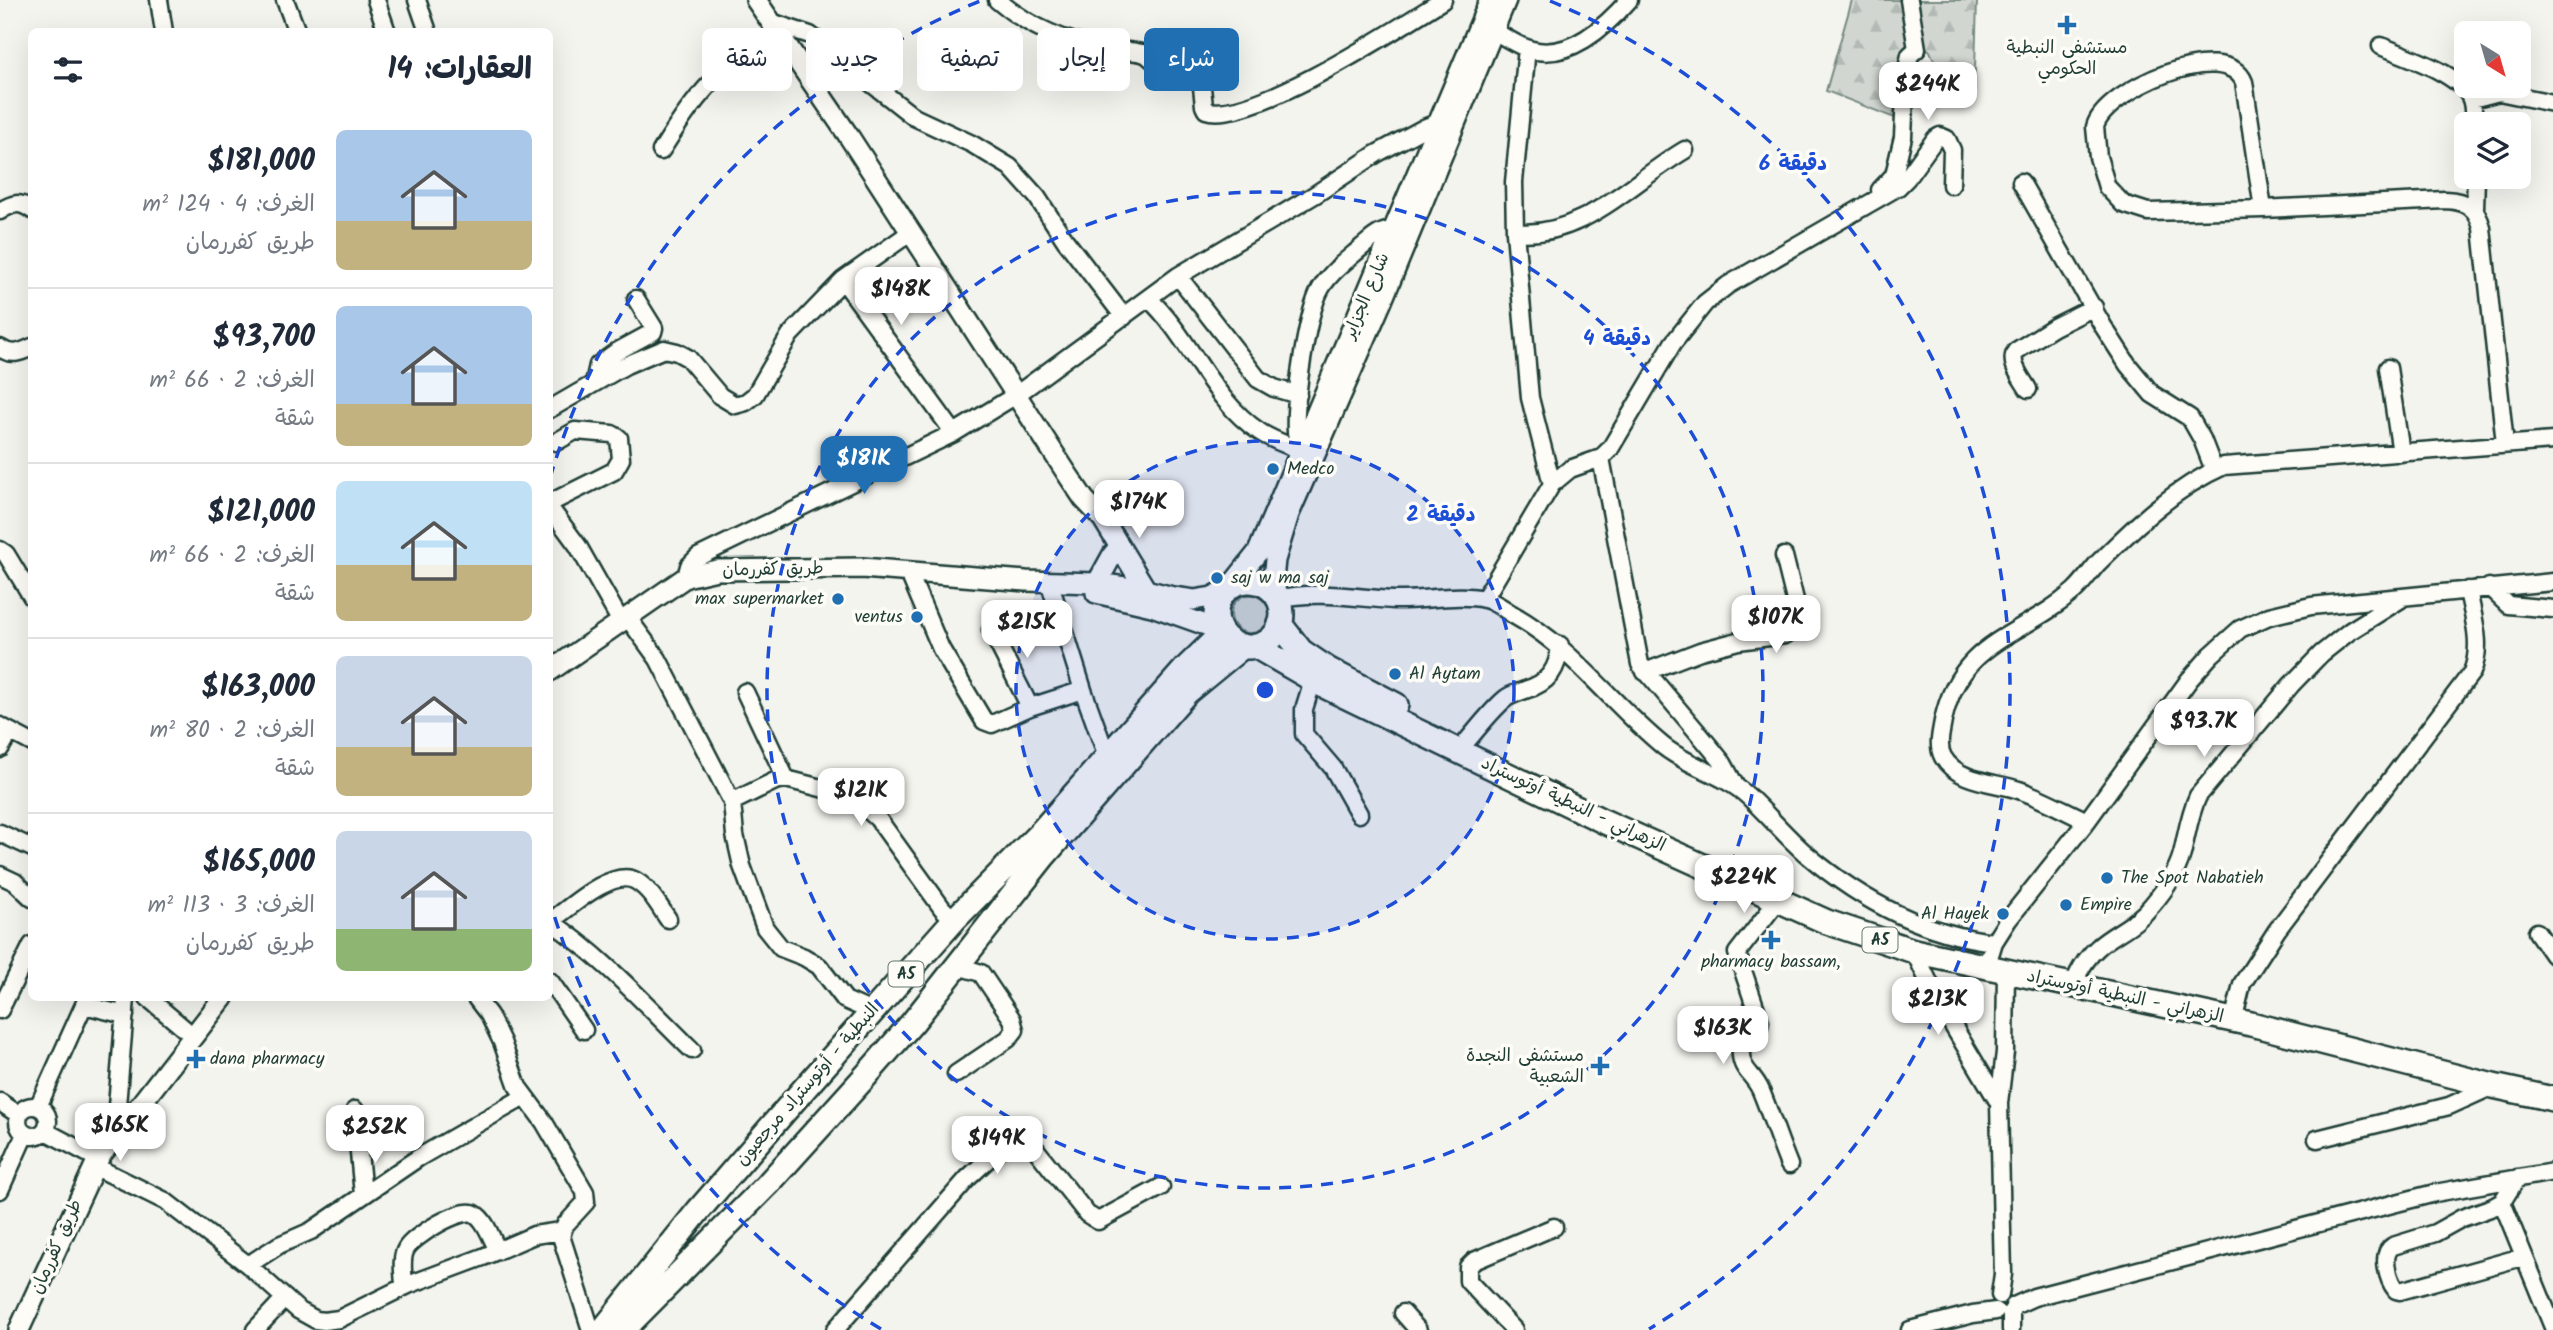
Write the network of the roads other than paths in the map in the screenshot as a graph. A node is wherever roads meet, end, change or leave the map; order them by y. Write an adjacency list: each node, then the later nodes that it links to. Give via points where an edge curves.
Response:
1 (159, 0): 13 (street)
2 (285, 0): 14 (street)
3 (376, 0): 15 (street)
4 (418, 0): 16 (street)
5 (756, 0): 12 (main road)
6 (997, 0): 7 (street, via 1027,22 1066,39 1146,53 1164,67 1196,69 1202,78 1204,106 1216,112 1302,84)
7 (1443, 0)
8 (1490, 0): 26 (main road, شارع الجزاير)
9 (1506, 0): 18 (main road, شارع الجزاير)
10 (1629, 0): 20 (street, via 1605,25 1567,47 1548,51)
11 (1909, 0): 32 (street, via 1917,49 1910,55 1906,73 1903,137 1894,175)
12 (771, 22): 17 (main road); 45 (street, via 810,35 914,117 1010,167)
13 (163, 28)
14 (296, 28)
15 (386, 28)
16 (427, 28)
17 (776, 28)
18 (1493, 31): 20 (street); 78 (main road, شارع الجزاير, via 1289,514 1275,560)
19 (2381, 46): 23 (street, via 2455,82)
20 (1527, 48): 39 (street, via 1514,182)
21 (792, 51): 38 (main road)
22 (706, 91): 28 (street)
23 (2472, 99): 24 (street, via 2499,92); 25 (street)
24 (2553, 103)
25 (2473, 112)
26 (1439, 122): 37 (main road, شارع الجزاير); 40 (street, via 1376,154)
27 (1685, 150): 39 (street, via 1577,222 1547,232)
28 (661, 152)
29 (2021, 182): 44 (street)
30 (1951, 185): 32 (street, via 1952,150 1940,136 1907,178)
31 (2476, 189): 35 (street)
32 (1867, 205): 60 (street, via 1705,303 1674,343 1618,440)
33 (28, 207): 36 (street, via 15,203)
34 (2263, 209): 34 (street, via 2244,82 2232,67 2194,66 2169,72 2106,108 2097,119 2103,175 2112,194 2131,208 2148,212); 35 (street, via 2445,200 2462,201)
35 (2475, 209): 57 (street, via 2482,228)
36 (0, 211)
37 (1394, 231): 52 (street, via 1378,234 1348,258 1318,293); 58 (main road, شارع الجزاير)
38 (911, 232): 41 (street); 51 (main road)
39 (1515, 232): 62 (street, via 1530,398)
40 (1178, 276): 42 (street); 52 (street, via 1258,379)
41 (843, 280): 49 (street, via 790,335 755,395 746,402 735,405 720,396 688,358 664,349); 54 (street)
42 (1148, 298): 45 (street); 58 (street, via 1242,418 1270,438)
43 (636, 299): 49 (street, via 653,332 598,365)
44 (2094, 307): 50 (street, via 2016,351 2013,362); 61 (street, via 2146,388 2193,423)
45 (1124, 317): 51 (street)
46 (0, 348): 47 (street, via 17,354)
47 (28, 349)
48 (2388, 368): 59 (street)
49 (594, 383): 53 (street)
50 (2028, 389)
51 (1016, 394): 54 (street); 63 (main road)
52 (1298, 395): 58 (street, via 1296,431)
53 (553, 407)
54 (954, 433): 70 (street, via 720,545 698,557)
55 (2553, 441): 57 (street)
56 (556, 442): 64 (street, via 575,431 612,434 620,438 621,459 614,471)
57 (2505, 444): 59 (street)
58 (1301, 448): 76 (main road, شارع الجزاير, via 1258,552)
59 (2400, 453): 61 (street, via 2243,463)
60 (1601, 458): 62 (street, via 1570,468); 90 (street, via 1637,653)
61 (2214, 471): 104 (street, via 2180,489 2153,511 2077,589 1978,654 1954,687 1940,747 1945,760 1957,771 2021,791)
62 (1552, 484): 81 (street)
63 (1084, 499): 67 (main road); 79 (main road, via 1103,519)
64 (553, 502)
65 (553, 513): 83 (street)
66 (0, 550): 74 (street)
67 (1113, 554): 72 (main road); 79 (main road)
68 (1784, 555): 90 (street, via 1798,616 1794,629 1784,635 1700,651)
69 (908, 571): 70 (main road, طريق كفررمان, via 717,570); 73 (main road, طريق كفررمان); 94 (street, via 941,649 984,721 992,724)
70 (686, 578): 83 (main road, طريق كفررمان)
71 (2553, 582): 75 (street)
72 (1097, 583): 73 (main road); 79 (main road)
73 (1050, 585): 79 (main road); 92 (street)
74 (28, 586)
75 (2489, 587): 77 (street); 82 (street, via 2508,605)
76 (1228, 588): 78 (highway, via 1254,581); 79 (main road, via 1194,600); 86 (highway, via 1218,602)
77 (2468, 590): 80 (street); 127 (street, via 2478,646 2472,672 2277,930 2242,984)
78 (1277, 596): 81 (street); 84 (highway)
79 (1141, 597): 86 (main road)
80 (2403, 598): 104 (street, via 2311,606 2240,629 2189,680); 120 (street, via 2350,631 2291,685 2198,796 2181,856 2163,892 2142,916 2096,947)
81 (1484, 599): 87 (street)
82 (2553, 609)
83 (625, 620): 89 (main road, طريق كفررمان); 102 (street, via 658,659)
84 (1280, 624): 88 (highway, A5, via 1266,642); 97 (highway, الزهراني - النبطية أوتوستراد / A5, via 1301,651 1329,670)
85 (991, 630): 94 (street)
86 (1221, 632): 88 (highway, A5, via 1227,639); 99 (highway, النبطية - أوتوستراد مرجعيون / A5)
87 (1560, 645): 97 (street, via 1552,674 1536,687 1504,700); 101 (street, via 1667,749)
88 (1249, 646): 91 (highway, الزهراني - النبطية أوتوستراد / A5); 119 (highway, النبطية - أوتوستراد مرجعيون / A5, via 1178,702 1044,857)
89 (553, 669)
90 (1645, 672): 101 (street, via 1723,763)
91 (1312, 680): 103 (street, via 1304,709 1304,734 1333,768); 109 (highway, الزهراني - النبطية أوتوستراد / A5, via 1603,821)
92 (1083, 690): 94 (street); 99 (street)
93 (745, 692): 100 (street)
94 (1030, 706)
95 (5, 729): 96 (street); 98 (street)
96 (28, 741)
97 (1467, 741): 118 (highway, الزهراني - النبطية أوتوستراد / A5, via 1801,900 1931,944)
98 (0, 749)
99 (1108, 759): 112 (highway, النبطية - أوتوستراد مرجعيون / A5)
100 (786, 779): 102 (street); 112 (street, via 857,799 878,819)
101 (1735, 785): 118 (street, via 1805,853 1852,889 1900,916 1974,939)
102 (732, 802): 129 (street, via 742,866 765,928 780,948 813,961 845,1000)
103 (1359, 814)
104 (2087, 821): 118 (street, via 2008,920)
105 (0, 833): 106 (street)
106 (28, 846)
107 (0, 875): 108 (street)
108 (28, 894)
109 (1779, 900): 115 (highway, الزهراني - النبطية أوتوستراد / A5, via 1827,922); 153 (street, via 1737,953 1760,1021 1741,1047 1740,1059 1760,1088)
110 (668, 919): 111 (street, via 650,892 623,877 613,879)
111 (553, 920)
112 (954, 920): 129 (highway, النبطية - أوتوستراد مرجعيون / A5)
113 (553, 924): 133 (street, via 654,1010)
114 (2537, 932): 117 (street)
115 (1914, 951): 118 (highway, الزهراني - النبطية أوتوستراد / A5); 143 (street)
116 (28, 953): 128 (street)
117 (2553, 955)
118 (1997, 956): 120 (highway, الزهراني - النبطية أوتوستراد / A5); 137 (highway, الزهراني - النبطية أوتوستراد / A5); 143 (street, via 2005,1052)
119 (958, 966): 135 (street, via 981,974 1016,1030); 136 (highway, النبطية - أوتوستراد مرجعيون / A5)
120 (2078, 974): 127 (highway, الزهراني - النبطية أوتوستراد / A5)
121 (553, 985): 131 (street)
122 (86, 1001): 130 (street); 144 (street)
123 (126, 1001): 130 (street)
124 (152, 1001): 132 (street)
125 (221, 1001): 132 (main road, طريق كفررمان)
126 (478, 1001): 140 (street, via 502,1042)
127 (2236, 1009): 138 (highway, الزهراني - النبطية أوتوستراد / A5)
128 (0, 1010)
129 (872, 1012): 134 (highway, النبطية - أوتوستراد مرجعيون / A5)
130 (125, 1014): 149 (street)
131 (584, 1030)
132 (193, 1036): 149 (main road, طريق كفررمان)
133 (692, 1050)
134 (837, 1052): 136 (highway, via 839,1069); 139 (highway, النبطية - أوتوستراد مرجعيون / A5)
135 (956, 1074)
136 (863, 1079): 147 (highway, النبطية - أوتوستراد مرجعيون / A5)
137 (2493, 1086): 141 (highway, الزهراني - النبطية أوتوستراد / A5); 151 (street, via 2449,1106)
138 (2553, 1086)
139 (804, 1089): 147 (highway, via 818,1088 830,1094); 170 (highway, النبطية - أوتوستراد مرجعيون / A5, via 698,1211)
140 (524, 1097): 158 (street); 161 (street, via 585,1192 583,1207)
141 (2553, 1099)
142 (0, 1102): 146 (street)
143 (1999, 1103): 167 (street)
144 (38, 1107): 146 (street, via 29,1106); 148 (street, via 47,1114)
145 (355, 1110): 158 (street)
146 (19, 1115): 150 (street, via 19,1128)
147 (830, 1115): 170 (highway, النبطية - أوتوستراد مرجعيون / A5, via 767,1185)
148 (45, 1130): 150 (street, via 37,1136); 152 (street)
149 (119, 1131): 152 (main road, طريق كفررمان)
150 (25, 1134): 157 (street)
151 (2316, 1139)
152 (96, 1163): 164 (street, via 165,1201); 171 (main road, طريق كفررمان)
153 (1789, 1165)
154 (2553, 1172): 155 (street)
155 (2517, 1178): 159 (street); 167 (street, via 2435,1193)
156 (1161, 1187): 173 (street, via 1098,1222 1034,1147 1007,1144 968,1178)
157 (0, 1190)
158 (363, 1195): 164 (street, via 311,1231)
159 (2502, 1202): 163 (street); 163 (street, via 2388,1249 2385,1254 2392,1284 2400,1291)
160 (1555, 1227): 175 (street, via 1468,1267 1466,1275 1474,1289)
161 (561, 1231): 162 (street, via 534,1235); 170 (street)
162 (498, 1251): 165 (street); 165 (street, via 481,1219 463,1212 406,1248)
163 (2522, 1256): 169 (street)
164 (247, 1265): 166 (street)
165 (404, 1287): 166 (street, via 331,1321 316,1320)
166 (285, 1298): 172 (street)
167 (2004, 1304): 176 (street); 177 (street); 178 (street)
168 (1403, 1313): 174 (street)
169 (2553, 1328)
170 (606, 1329)
171 (19, 1330)
172 (255, 1330)
173 (835, 1330)
174 (1418, 1330)
175 (1514, 1330)
176 (1910, 1330)
177 (2005, 1330)
178 (2011, 1330)

